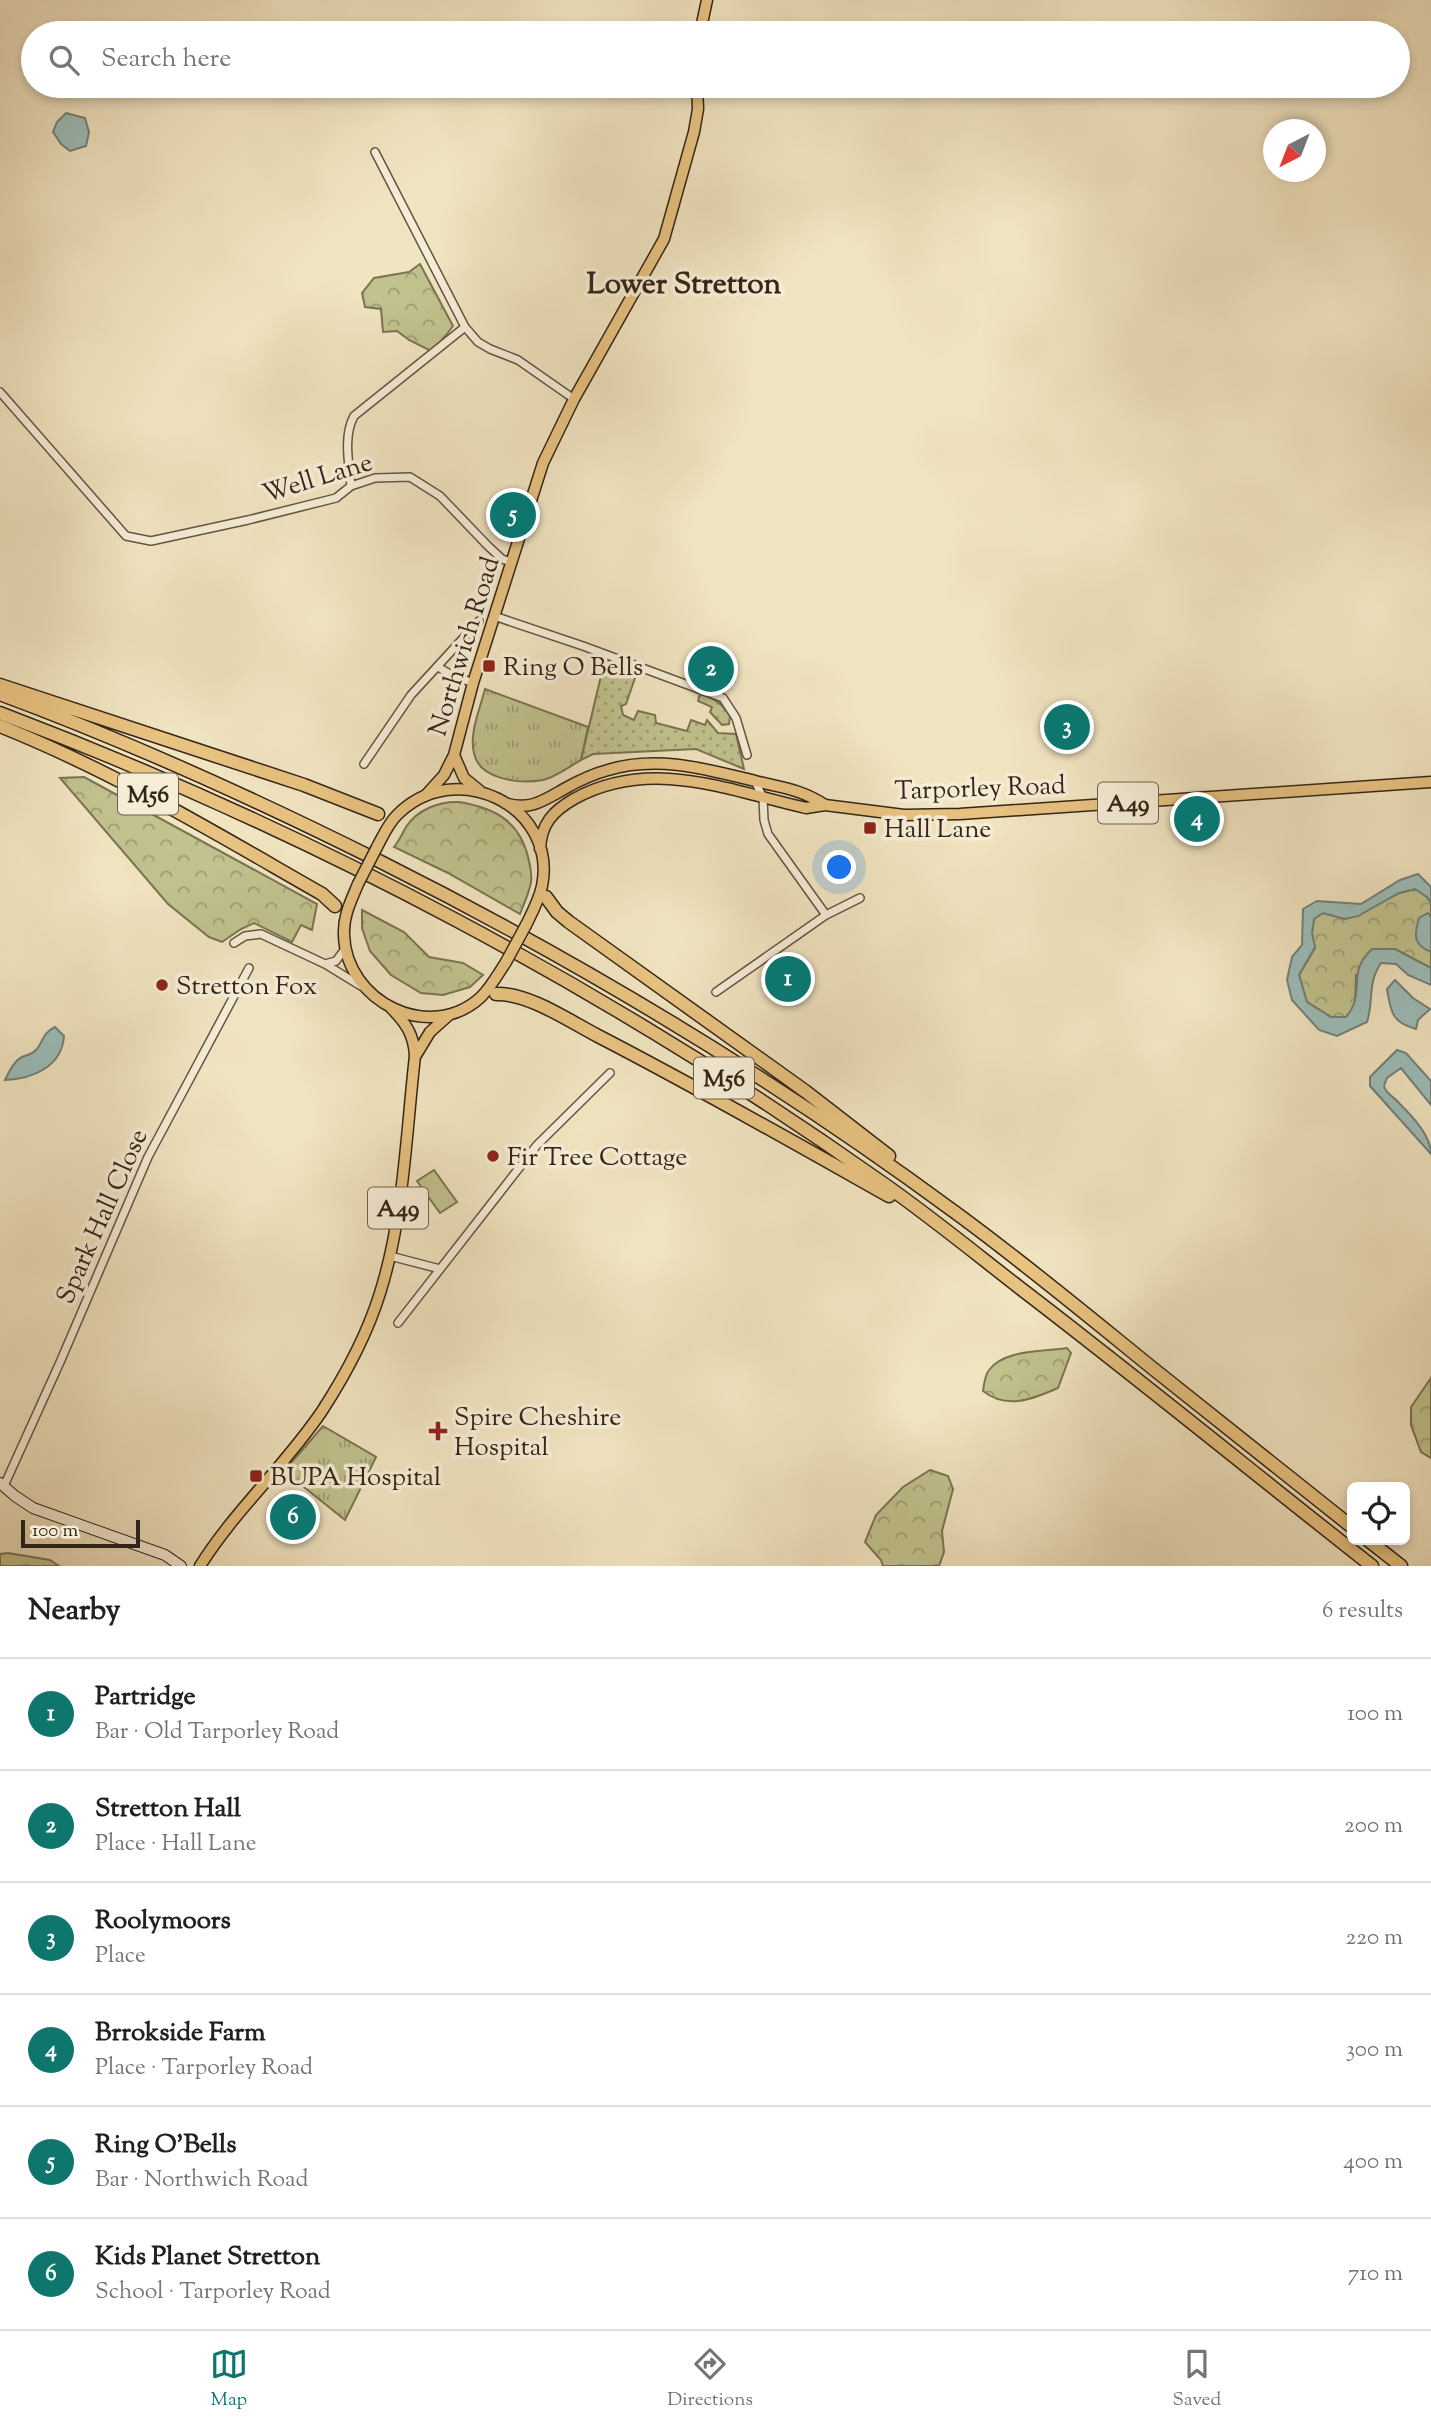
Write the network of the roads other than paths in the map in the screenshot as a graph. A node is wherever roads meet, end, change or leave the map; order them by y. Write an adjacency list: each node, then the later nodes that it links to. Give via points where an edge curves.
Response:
1 (707, 0): 2 (main road)
2 (703, 21)
3 (698, 98): 7 (main road, Northwich Road, via 694,132 664,239)
4 (375, 152): 5 (street)
5 (465, 327): 7 (street, via 490,349 518,360); 8 (street, via 354,416 349,425)
6 (0, 392): 8 (street, Well Lane, via 126,536 151,541 248,520 336,498)
7 (574, 399): 9 (main road, Northwich Road, via 539,471)
8 (351, 486): 9 (street, Well Lane, via 376,478 420,481)
9 (511, 562): 10 (main road, Northwich Road)
10 (494, 616): 13 (main road, Northwich Road); 19 (street, via 723,698 736,718)
11 (480, 621): 12 (street)
12 (438, 667): 13 (street); 20 (street, via 411,695)
13 (473, 682): 18 (main road, Northwich Road)
14 (0, 685): 29 (highway, M56)
15 (0, 694): 49 (highway, M56, via 243,796 508,928 738,1065)
16 (0, 713): 50 (highway, M56, via 295,840 496,943 645,1028)
17 (0, 726): 34 (highway, M56, via 155,797 322,894)
18 (454, 755): 23 (main road, Northwich Road, via 464,778); 24 (main road, Northwich Road)
19 (747, 755)
20 (364, 764)
21 (755, 781): 25 (street); 26 (main road, Tarporley Road / A49, via 696,767 648,763 596,774 534,805); 27 (main road, Tarporley Road / A49, via 807,794)
22 (1431, 782): 27 (main road, Tarporley Road / A49, via 960,814 904,815)
23 (480, 791): 24 (main road, via 448,789); 26 (main road)
24 (425, 796): 28 (main road)
25 (763, 798): 27 (main road, Tarporley Road / A49, via 806,807); 30 (main road, Tarporley Road / A49, via 673,778 623,780 556,810 544,825); 35 (street, via 772,842)
26 (505, 803): 30 (main road, via 525,821)
27 (825, 805)
28 (399, 813): 29 (main road); 36 (main road, bridge, via 358,884)
29 (379, 814)
30 (540, 849): 31 (main road)
31 (543, 884): 32 (main road); 44 (main road, bridge, via 506,962)
32 (546, 897): 49 (highway, M56, via 569,922 849,1124)
33 (860, 898): 35 (street)
34 (335, 906): 36 (main road)
35 (826, 915): 42 (street)
36 (344, 929): 38 (main road)
37 (234, 943): 39 (street, via 261,934)
38 (345, 949): 39 (street, via 336,961); 41 (main road)
39 (325, 964): 41 (street)
40 (248, 968): 54 (street, Spark Hall Close, via 148,1157)
41 (363, 987): 45 (main road)
42 (716, 992)
43 (496, 994): 44 (main road); 50 (highway, M56, via 521,997 725,1102)
44 (481, 997): 46 (main road)
45 (391, 1009): 46 (main road, via 420,1016); 47 (main road, A49, via 408,1027)
46 (449, 1015): 47 (main road, A49, via 430,1032)
47 (415, 1056): 51 (main road, A49)
48 (610, 1073): 52 (street, via 537,1145)
49 (955, 1212): 55 (highway, M56)
50 (944, 1227): 59 (highway, M56)
51 (390, 1256): 52 (street); 58 (main road, A49, via 369,1324 340,1384)
52 (440, 1269): 53 (street)
53 (398, 1323)
54 (2, 1484): 57 (main road, via 33,1508 165,1555)
55 (1347, 1523)
56 (1374, 1545): 60 (highway)
57 (181, 1566)
58 (200, 1566)
59 (1372, 1566)
60 (1401, 1566)

